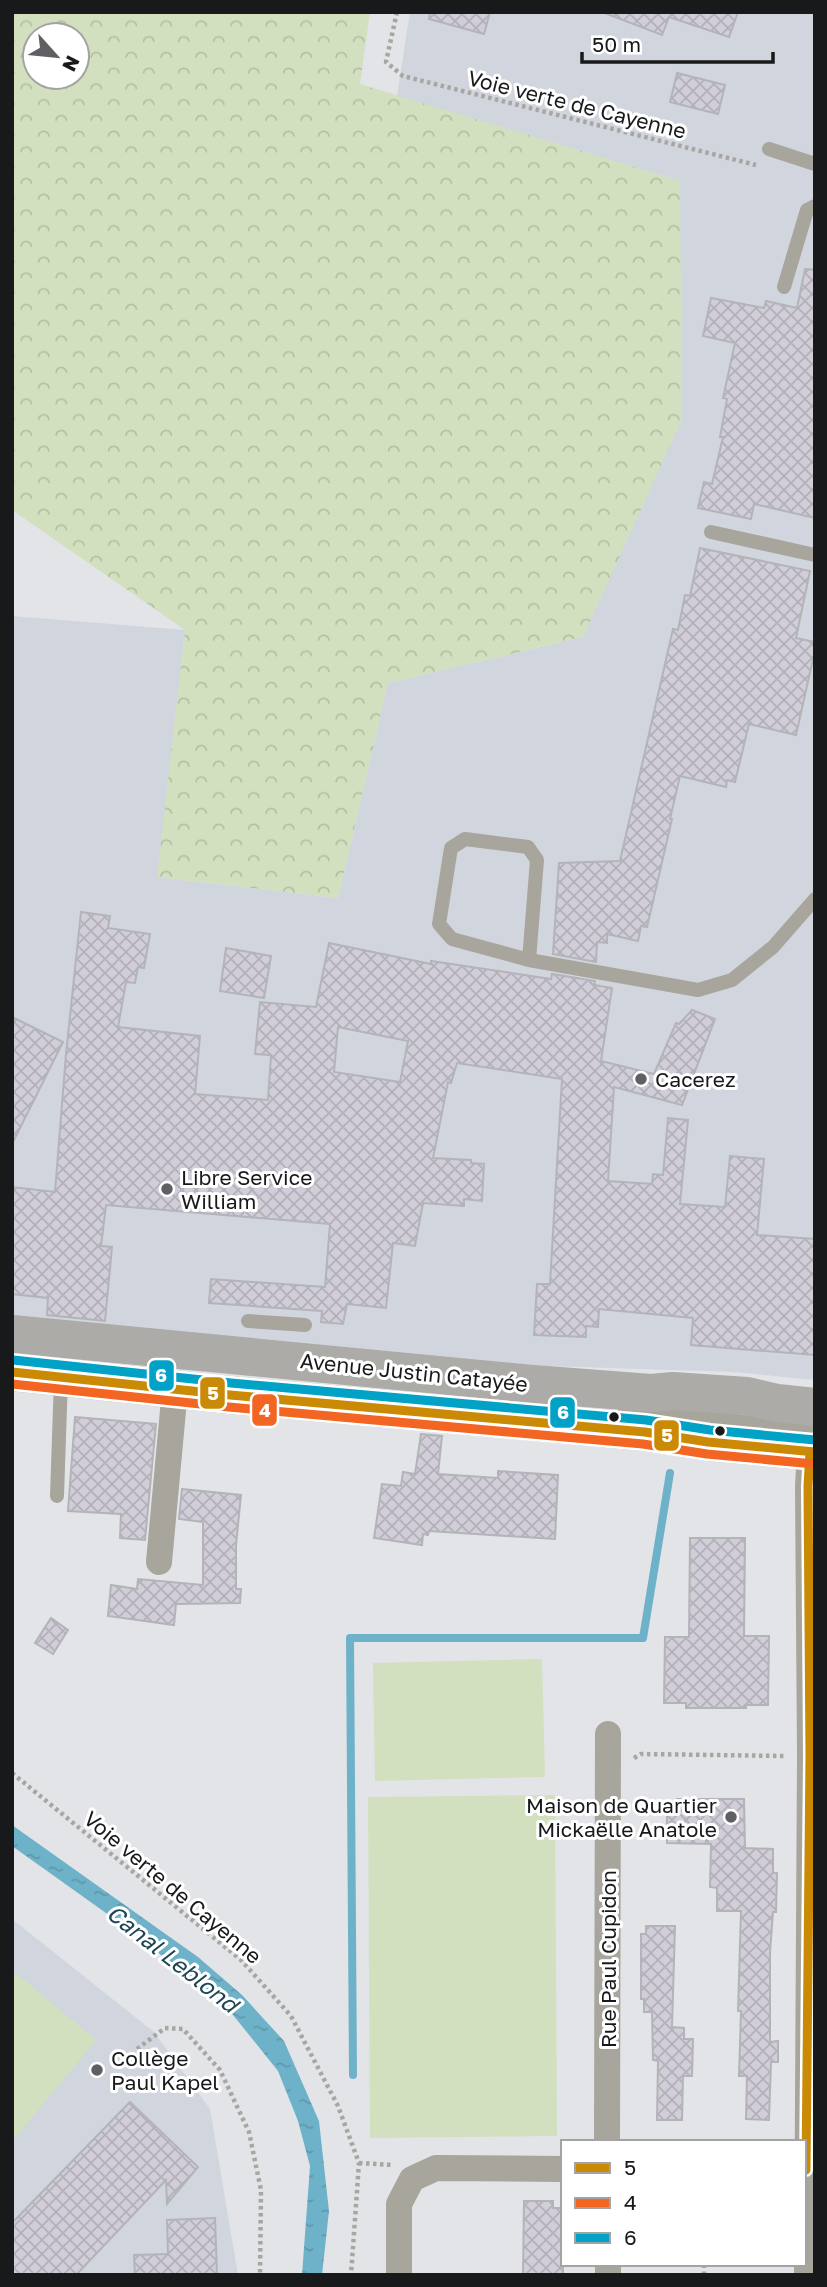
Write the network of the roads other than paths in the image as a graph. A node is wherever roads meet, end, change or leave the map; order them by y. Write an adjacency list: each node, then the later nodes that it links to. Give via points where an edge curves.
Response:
1 (769, 149): 2 (lane)
2 (815, 164)
3 (815, 206): 4 (lane, via 807,210)
4 (784, 287)
5 (710, 532): 6 (lane)
6 (815, 555)
7 (815, 899): 8 (lane, via 773,947 732,980 698,990)
8 (529, 960): 8 (lane, via 452,939 439,924 451,848 465,839 528,847 537,860)
9 (248, 1321): 10 (lane)
10 (305, 1325)
11 (12, 1334): 16 (main road, Avenue Justin Catayée, via 533,1384 747,1396)
12 (12, 1351): 17 (lane)
13 (12, 1372): 14 (main road, Avenue Justin Catayée)
14 (61, 1376): 15 (main road, Avenue Justin Catayée); 18 (lane)
15 (175, 1389): 17 (main road, Avenue Justin Catayée, via 708,1441); 19 (street)
16 (815, 1407)
17 (813, 1444): 23 (street, via 808,1486)
18 (57, 1496)
19 (159, 1562)
20 (608, 1734): 21 (street, Rue Paul Cupidon)
21 (607, 2140)
22 (561, 2169): 24 (street, via 436,2168 412,2179 399,2204)
23 (808, 2173): 25 (street)
24 (399, 2275)
25 (807, 2275)

